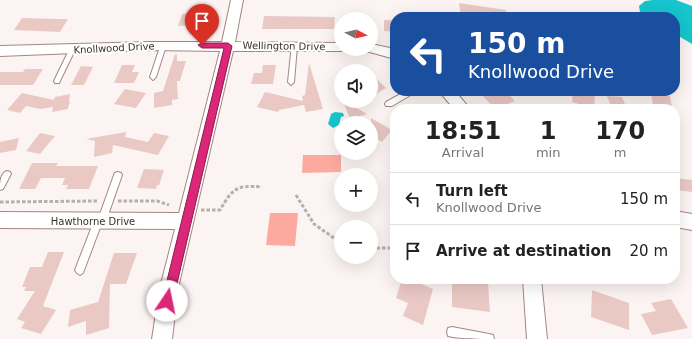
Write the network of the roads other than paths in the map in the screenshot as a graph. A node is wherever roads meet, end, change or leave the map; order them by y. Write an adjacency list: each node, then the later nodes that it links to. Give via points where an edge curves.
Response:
1 (237, 0): 3 (street)
2 (163, 46): 3 (street, Knollwood Drive); 7 (street, Knollwood Drive); 10 (lane)
3 (228, 46): 4 (street, Wellington Drive); 20 (street)
4 (294, 46): 5 (street, Wellington Drive); 12 (lane)
5 (334, 47)
6 (0, 50): 7 (street, Knollwood Drive)
7 (72, 50): 11 (lane)
8 (378, 50): 9 (street)
9 (390, 53)
10 (153, 76)
11 (57, 81)
12 (291, 82)
13 (403, 96): 15 (lane)
14 (451, 96): 16 (street)
15 (389, 104)
16 (458, 104)
17 (7, 174): 19 (lane)
18 (118, 176): 23 (lane)
19 (0, 186)
20 (187, 215): 23 (street, Hawthorne Drive); 28 (street, via 169,288)
21 (0, 220): 23 (street, Hawthorne Drive)
22 (680, 220): 24 (street)
23 (100, 221): 25 (lane)
24 (692, 222)
25 (80, 270)
26 (532, 284): 30 (street)
27 (452, 332): 29 (lane)
28 (162, 339)
29 (489, 339)
30 (537, 339)

